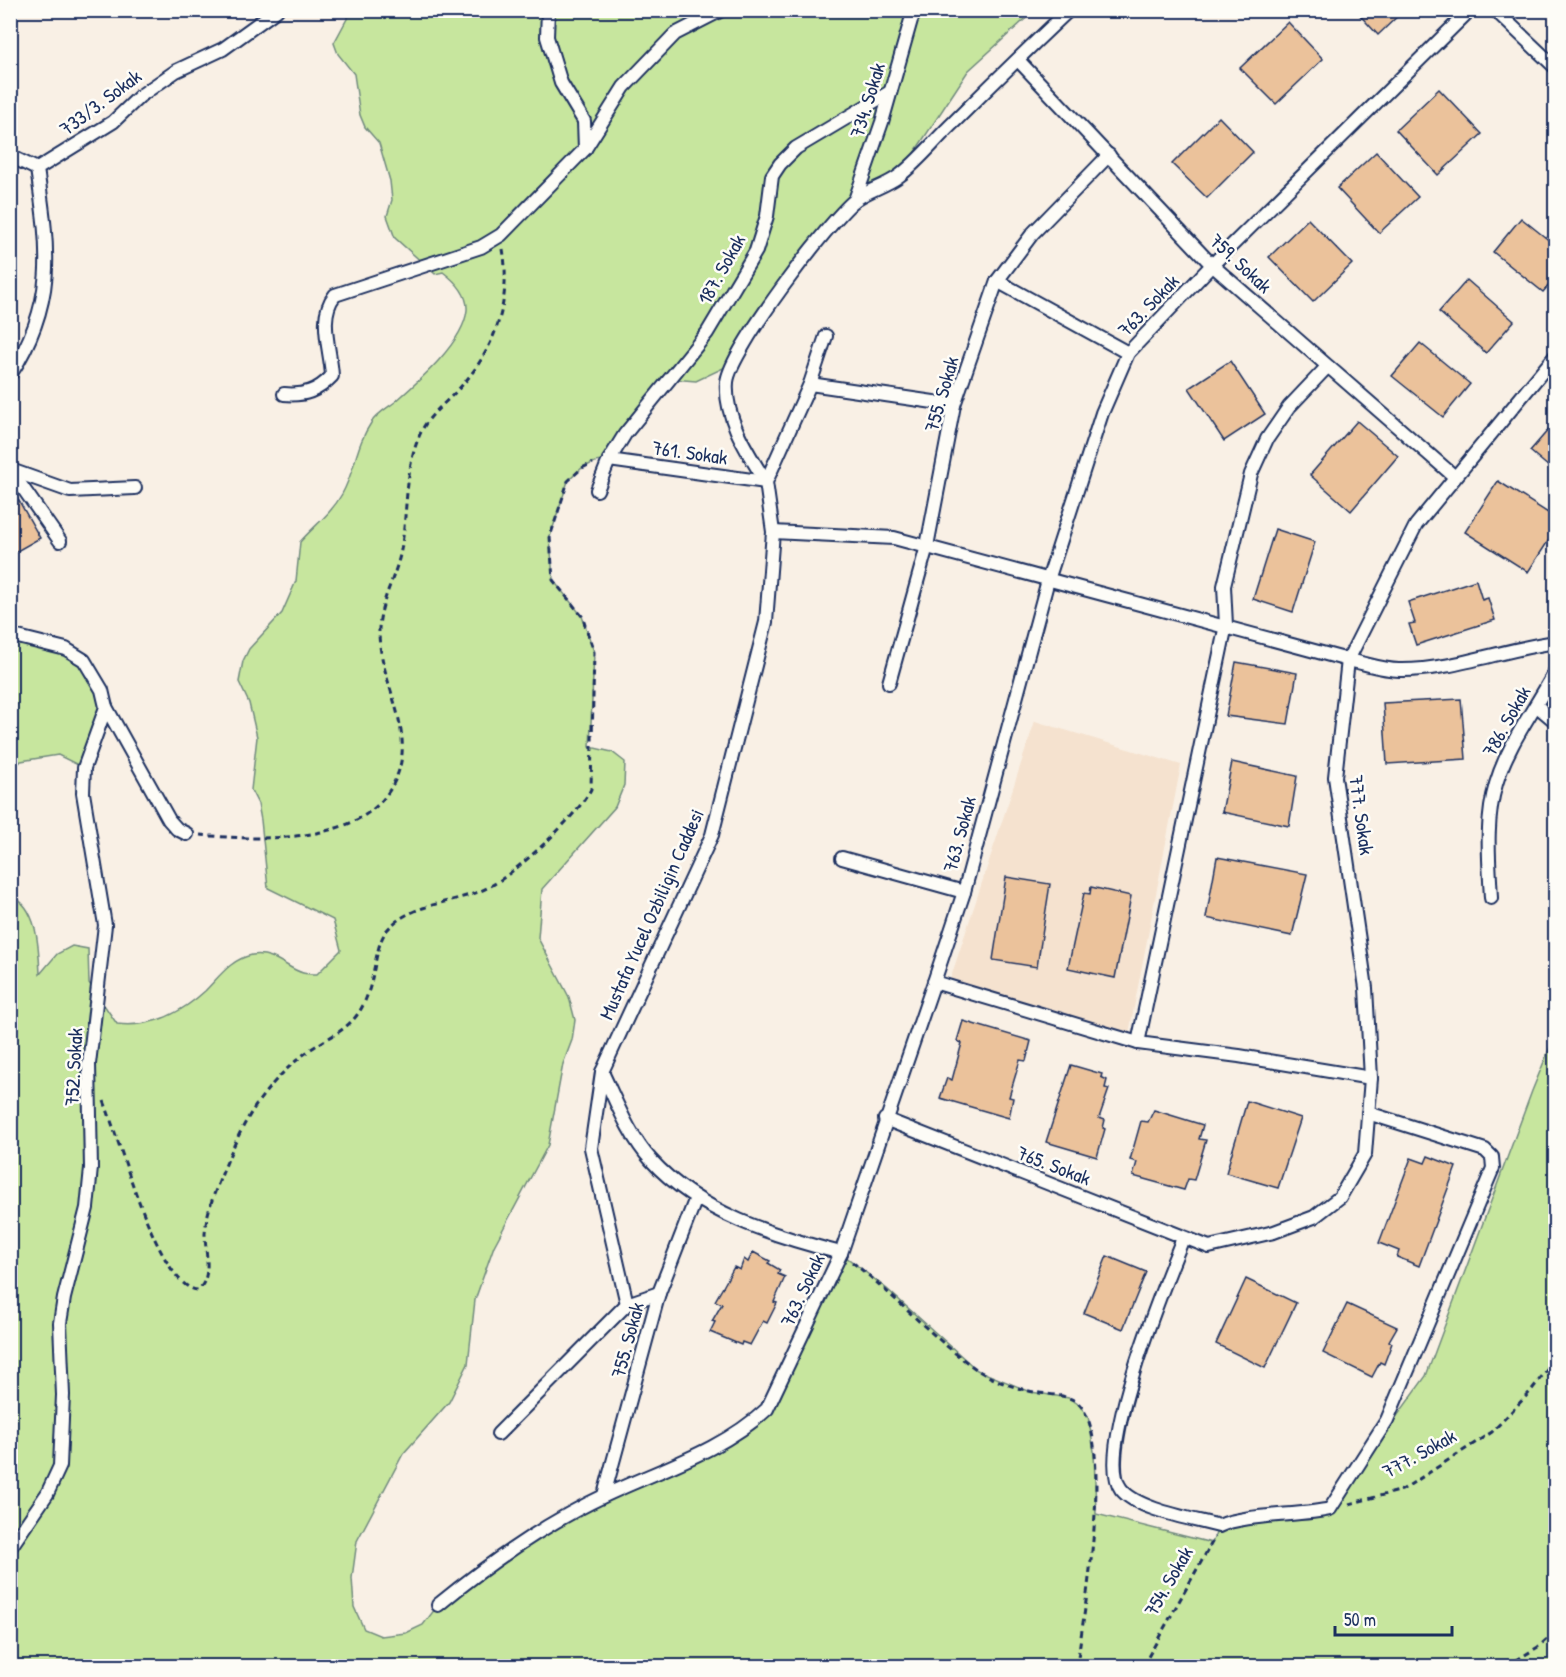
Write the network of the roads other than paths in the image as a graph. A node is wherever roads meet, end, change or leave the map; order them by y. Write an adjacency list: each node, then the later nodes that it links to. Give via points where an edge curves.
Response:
1 (277, 10): 14 (street, 733/3. Sokak, via 224,49 176,71 140,96 113,122)
2 (548, 10): 11 (street, via 547,38 561,83 584,121)
3 (722, 10): 11 (street, via 675,34 624,87)
4 (916, 10): 10 (street, 734. Sokak)
5 (1069, 10): 8 (street)
6 (1470, 10): 16 (street, 763. Sokak)
7 (1495, 10): 9 (street)
8 (1018, 60): 12 (street, 759. Sokak); 15 (street, via 899,176)
9 (1556, 68)
10 (890, 92): 15 (street, 734. Sokak); 26 (street, 187. Sokak, via 796,148 780,164 772,176 767,216 756,251 707,333 625,434)
11 (585, 148): 24 (street, via 501,235 481,247 334,295 326,305 325,319 332,376 323,386 301,396)
12 (1109, 155): 16 (street, 759. Sokak); 17 (street, 755. Sokak, via 1033,233)
13 (10, 156): 14 (street)
14 (37, 169): 22 (street, via 47,238 47,280 40,316)
15 (855, 200): 29 (street, via 798,266 734,363 727,380 735,424)
16 (1212, 266): 19 (street, 763. Sokak); 21 (street, 759. Sokak)
17 (997, 281): 19 (street); 25 (street, 755. Sokak)
18 (826, 336): 23 (street)
19 (1128, 353): 35 (street, 763. Sokak, via 1102,412)
20 (1556, 355): 28 (street, 777. Sokak)
21 (1327, 367): 28 (street, 759. Sokak); 36 (street, via 1289,407 1267,439 1251,474 1224,586)
22 (10, 375)
23 (810, 384): 25 (street); 29 (street)
24 (284, 394)
25 (954, 405): 34 (street, 755. Sokak)
26 (609, 460): 29 (street, 761. Sokak); 31 (street, 187. Sokak)
27 (11, 470): 30 (street, via 70,491); 33 (street)
28 (1455, 477): 39 (street, 777. Sokak, via 1416,525)
29 (766, 482): 32 (street, Mustafa Yucel Ozbiligin Caddesi)
30 (135, 488)
31 (597, 490)
32 (773, 532): 34 (street, via 894,538); 51 (street, Mustafa Yucel Ozbiligin Caddesi, via 766,622 712,835)
33 (60, 541)
34 (927, 546): 35 (street); 41 (street, 755. Sokak)
35 (1048, 579): 36 (street); 47 (street, 763. Sokak)
36 (1226, 625): 39 (street); 50 (street)
37 (10, 635): 43 (street, via 66,649 84,660 94,674)
38 (1556, 642): 39 (street, via 1427,668 1397,670)
39 (1348, 660): 52 (street, 777. Sokak, via 1335,777 1366,988)
40 (1556, 670): 42 (street, 786. Sokak)
41 (889, 683)
42 (1537, 706): 44 (street); 48 (street, 786. Sokak, via 1513,743 1496,784 1488,830)
43 (106, 707): 45 (street, via 169,820); 63 (street, 752. Sokak, via 83,780 105,938 89,1064 91,1168 87,1208 60,1323 60,1466 47,1494)
44 (1556, 722)
45 (187, 834)
46 (842, 858): 47 (street)
47 (964, 892): 49 (street, 763. Sokak)
48 (1491, 898)
49 (934, 982): 50 (street); 54 (street, 763. Sokak)
50 (1138, 1043): 52 (street)
51 (602, 1072): 55 (street, via 650,1160); 60 (street, Mustafa Yucel Ozbiligin Caddesi, via 591,1148)
52 (1371, 1078): 53 (street, 777. Sokak)
53 (1368, 1113): 56 (street, via 1485,1150 1492,1157 1493,1168 1387,1420 1330,1509 1231,1520 1219,1526 1143,1504 1121,1489 1114,1470 1137,1354); 57 (street, 777. Sokak, via 1365,1154 1340,1197 1304,1221 1239,1242)
54 (885, 1119): 56 (street, 765. Sokak); 58 (street, 763. Sokak)
55 (696, 1198): 58 (street, via 778,1237); 59 (street, 755. Sokak)
56 (1182, 1238): 57 (street, 765. Sokak)
57 (1209, 1247)
58 (841, 1253): 62 (street, 763. Sokak, via 767,1409 720,1443)
59 (659, 1293): 60 (street); 62 (street, 755. Sokak)
60 (627, 1304): 61 (street)
61 (498, 1434)
62 (604, 1495): 64 (street, 763. Sokak, via 519,1546)
63 (10, 1548)
64 (438, 1605)

